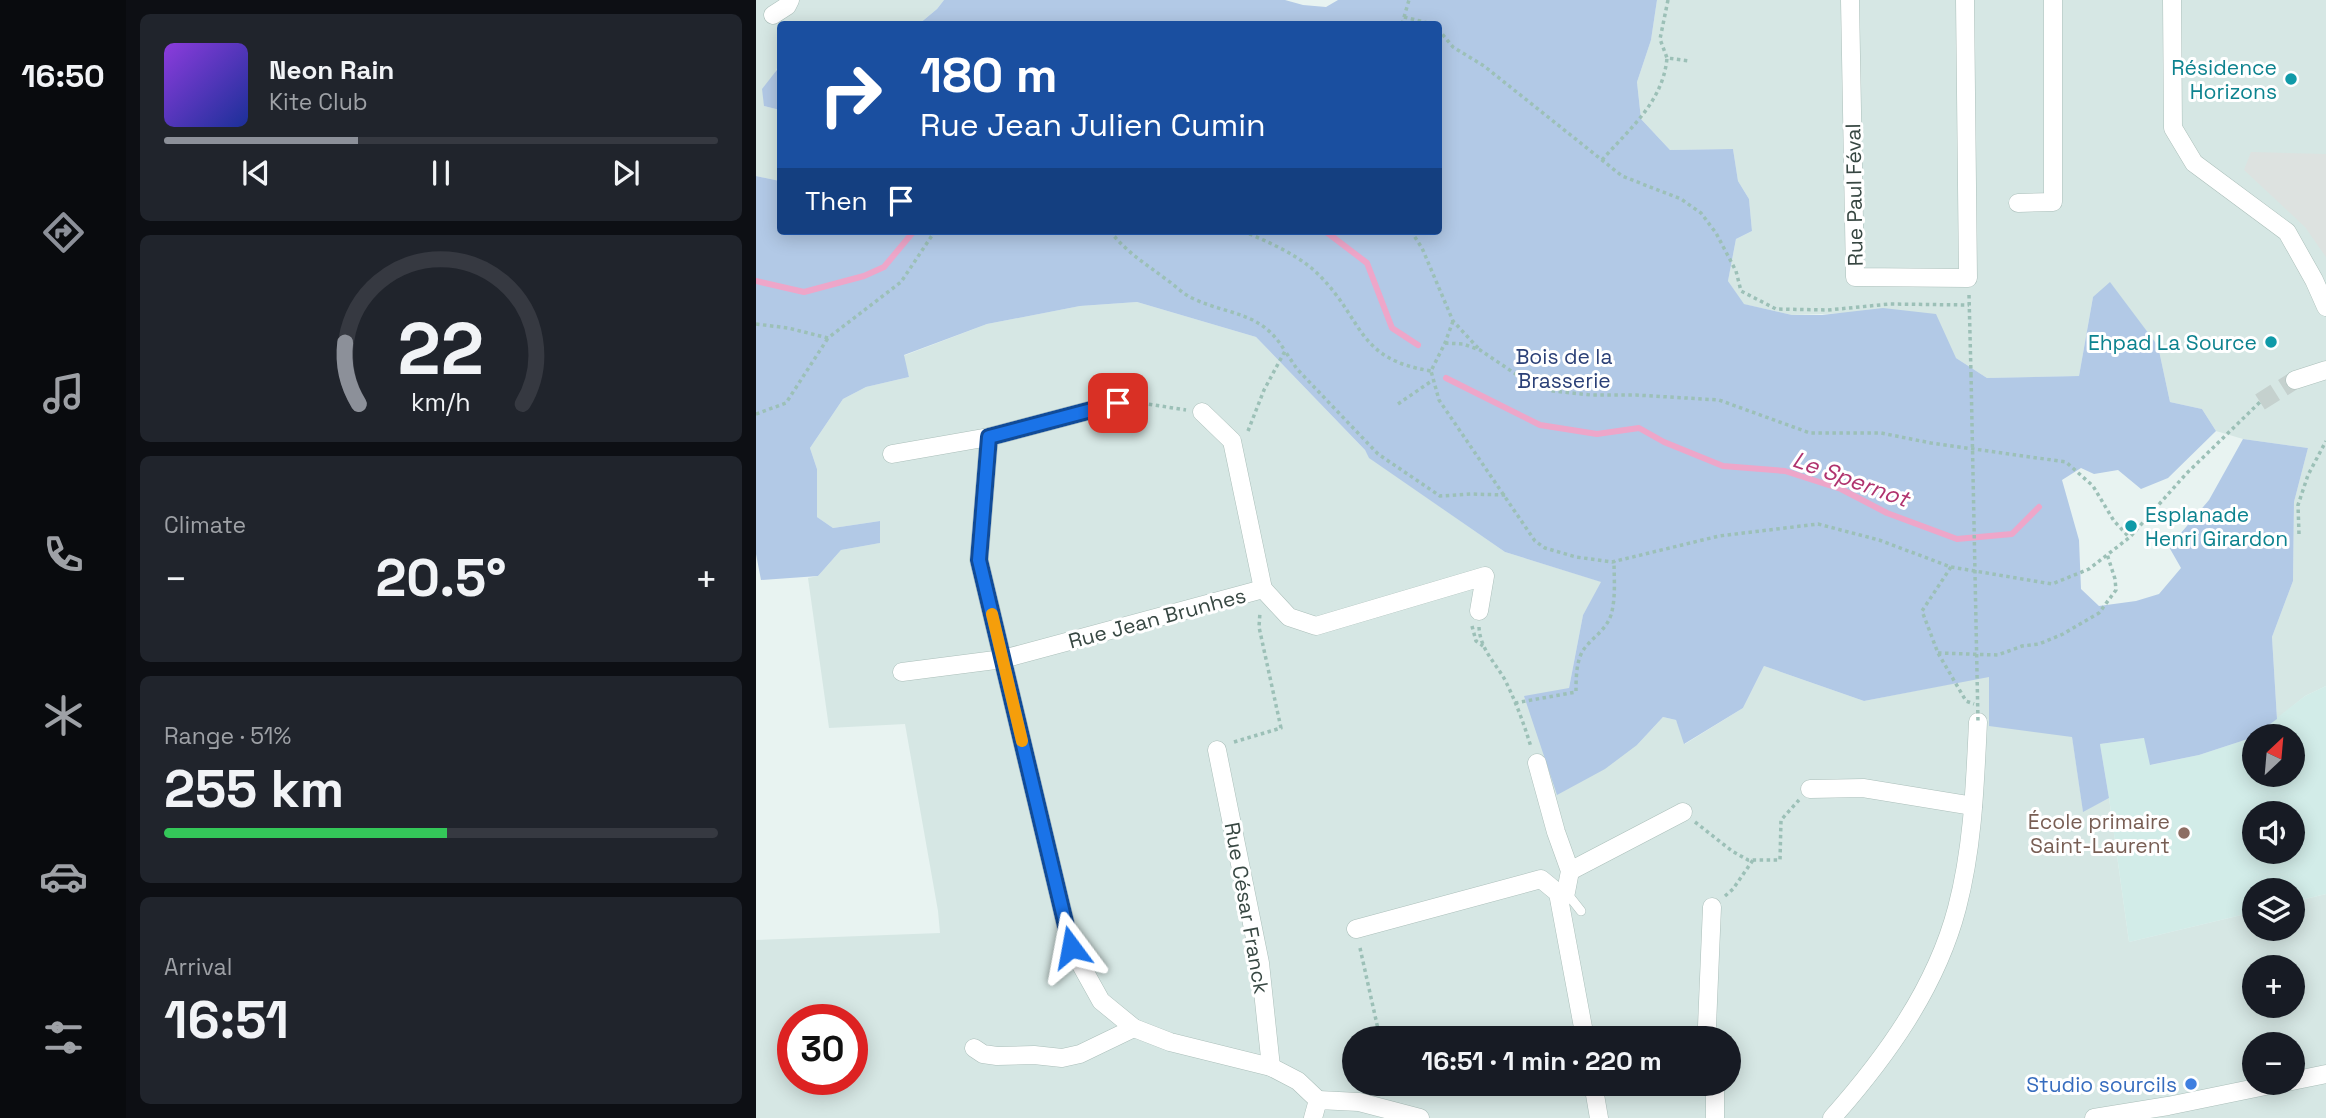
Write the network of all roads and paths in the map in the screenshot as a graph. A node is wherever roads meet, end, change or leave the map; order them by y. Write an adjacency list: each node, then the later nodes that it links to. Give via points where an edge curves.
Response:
1 (790, 0): 8 (street)
2 (1409, 0): 9 (path)
3 (1668, 0): 13 (path, via 1660,39)
4 (1850, 0): 21 (street, Rue Paul Féval, via 1855,277)
5 (1965, 0): 21 (street)
6 (2053, 0): 16 (street, via 2053,202)
7 (2172, 0): 23 (street, via 2173,128 2194,163 2287,232)
8 (773, 15)
9 (1404, 18): 10 (path); 11 (path)
10 (1403, 21)
11 (1418, 21)
12 (1442, 34): 15 (path, via 1453,47 1484,66)
13 (1667, 58): 14 (path); 15 (path, via 1654,102)
14 (1690, 61)
15 (1602, 160): 22 (path, via 1622,176 1681,199 1702,213 1736,271 1741,291 1776,309)
16 (2018, 203)
17 (932, 235): 26 (path, via 901,282)
18 (1113, 235): 29 (path, via 1125,249 1192,298 1265,326)
19 (1251, 235): 31 (path, via 1285,250 1321,277 1370,344 1388,358)
20 (1414, 235): 24 (path)
21 (1968, 278): 22 (path)
22 (1969, 305): 57 (path, bridge)
23 (2326, 307)
24 (1453, 321): 27 (path); 28 (path)
25 (756, 324): 26 (path)
26 (828, 338): 38 (path, via 786,403)
27 (1446, 343): 28 (path); 31 (path)
28 (1480, 350): 45 (path, via 1529,383 1553,391 1719,400 1810,433 1881,433 2066,462 2092,486)
29 (1284, 351): 40 (path, via 1250,430); 43 (path, via 1378,454 1440,496)
30 (2326, 370): 33 (street)
31 (1431, 371): 32 (path)
32 (1433, 380): 36 (path); 43 (path, via 1439,400)
33 (2295, 380)
34 (2260, 402): 45 (path)
35 (1118, 403): 37 (path, via 1123,400); 39 (street)
36 (1398, 404)
37 (1202, 412): 40 (street)
38 (756, 414)
39 (989, 437): 42 (street); 54 (street, via 979,560)
40 (1232, 441): 49 (street)
41 (2326, 441): 44 (path, via 2298,505)
42 (892, 454)
43 (1506, 495): 47 (path, via 1528,531 1545,548)
44 (2299, 534)
45 (2130, 537): 46 (path)
46 (2106, 554): 48 (path, via 2089,569 2052,584); 53 (path, via 2116,590 2099,613 2039,644 1998,655)
47 (1614, 561): 48 (path, via 1719,536 1818,524); 56 (path, via 1611,615 1582,651 1576,692)
48 (1951, 566): 53 (path, via 1922,611)
49 (1263, 589): 50 (street, Rue Jean Brunhes, via 1289,617 1316,626 1485,576); 54 (street, Rue Jean Brunhes); 58 (path, via 1259,627 1281,728 1238,739)
50 (1476, 616): 52 (path, via 1476,641)
51 (1479, 636): 52 (path)
52 (1484, 647): 56 (path)
53 (1938, 653): 57 (path, via 1966,701 1984,707 1984,721)
54 (1003, 659): 55 (street, Rue Jean Brunhes); 72 (street, via 1071,947 1101,1001)
55 (902, 671)
56 (1515, 703): 59 (path)
57 (1978, 722): 61 (street)
58 (1217, 750): 74 (street, Rue César Franck, via 1260,963)
59 (1537, 763): 64 (street)
60 (1810, 789): 61 (street, via 1863,788); 63 (path, via 1781,820 1780,860)
61 (1973, 806): 86 (street, via 1957,907 1943,951 1898,1033)
62 (1683, 812): 63 (path, via 1732,851); 64 (street)
63 (1753, 860): 66 (path, via 1733,889)
64 (1570, 872): 65 (street)
65 (1563, 897): 67 (lane); 68 (street, via 1541,879); 70 (street)
66 (1712, 907): 71 (street)
67 (1581, 911)
68 (1356, 929): 69 (path)
69 (1377, 1026)
70 (1582, 1026)
71 (1707, 1026)
72 (1134, 1028): 73 (street, via 1062,1058 997,1056); 74 (street, via 1170,1042)
73 (974, 1048)
74 (1270, 1067): 80 (street, via 1298,1081)
75 (2326, 1074): 76 (street)
76 (2305, 1078)
77 (2242, 1093): 81 (street)
78 (1595, 1096): 84 (street)
79 (1715, 1096): 85 (street)
80 (1318, 1100): 82 (street); 83 (street, via 1359,1102)
81 (2170, 1112): 87 (street)
82 (1313, 1118)
83 (1420, 1118)
84 (1599, 1118)
85 (1714, 1118)
86 (1832, 1118)
87 (2094, 1118)

